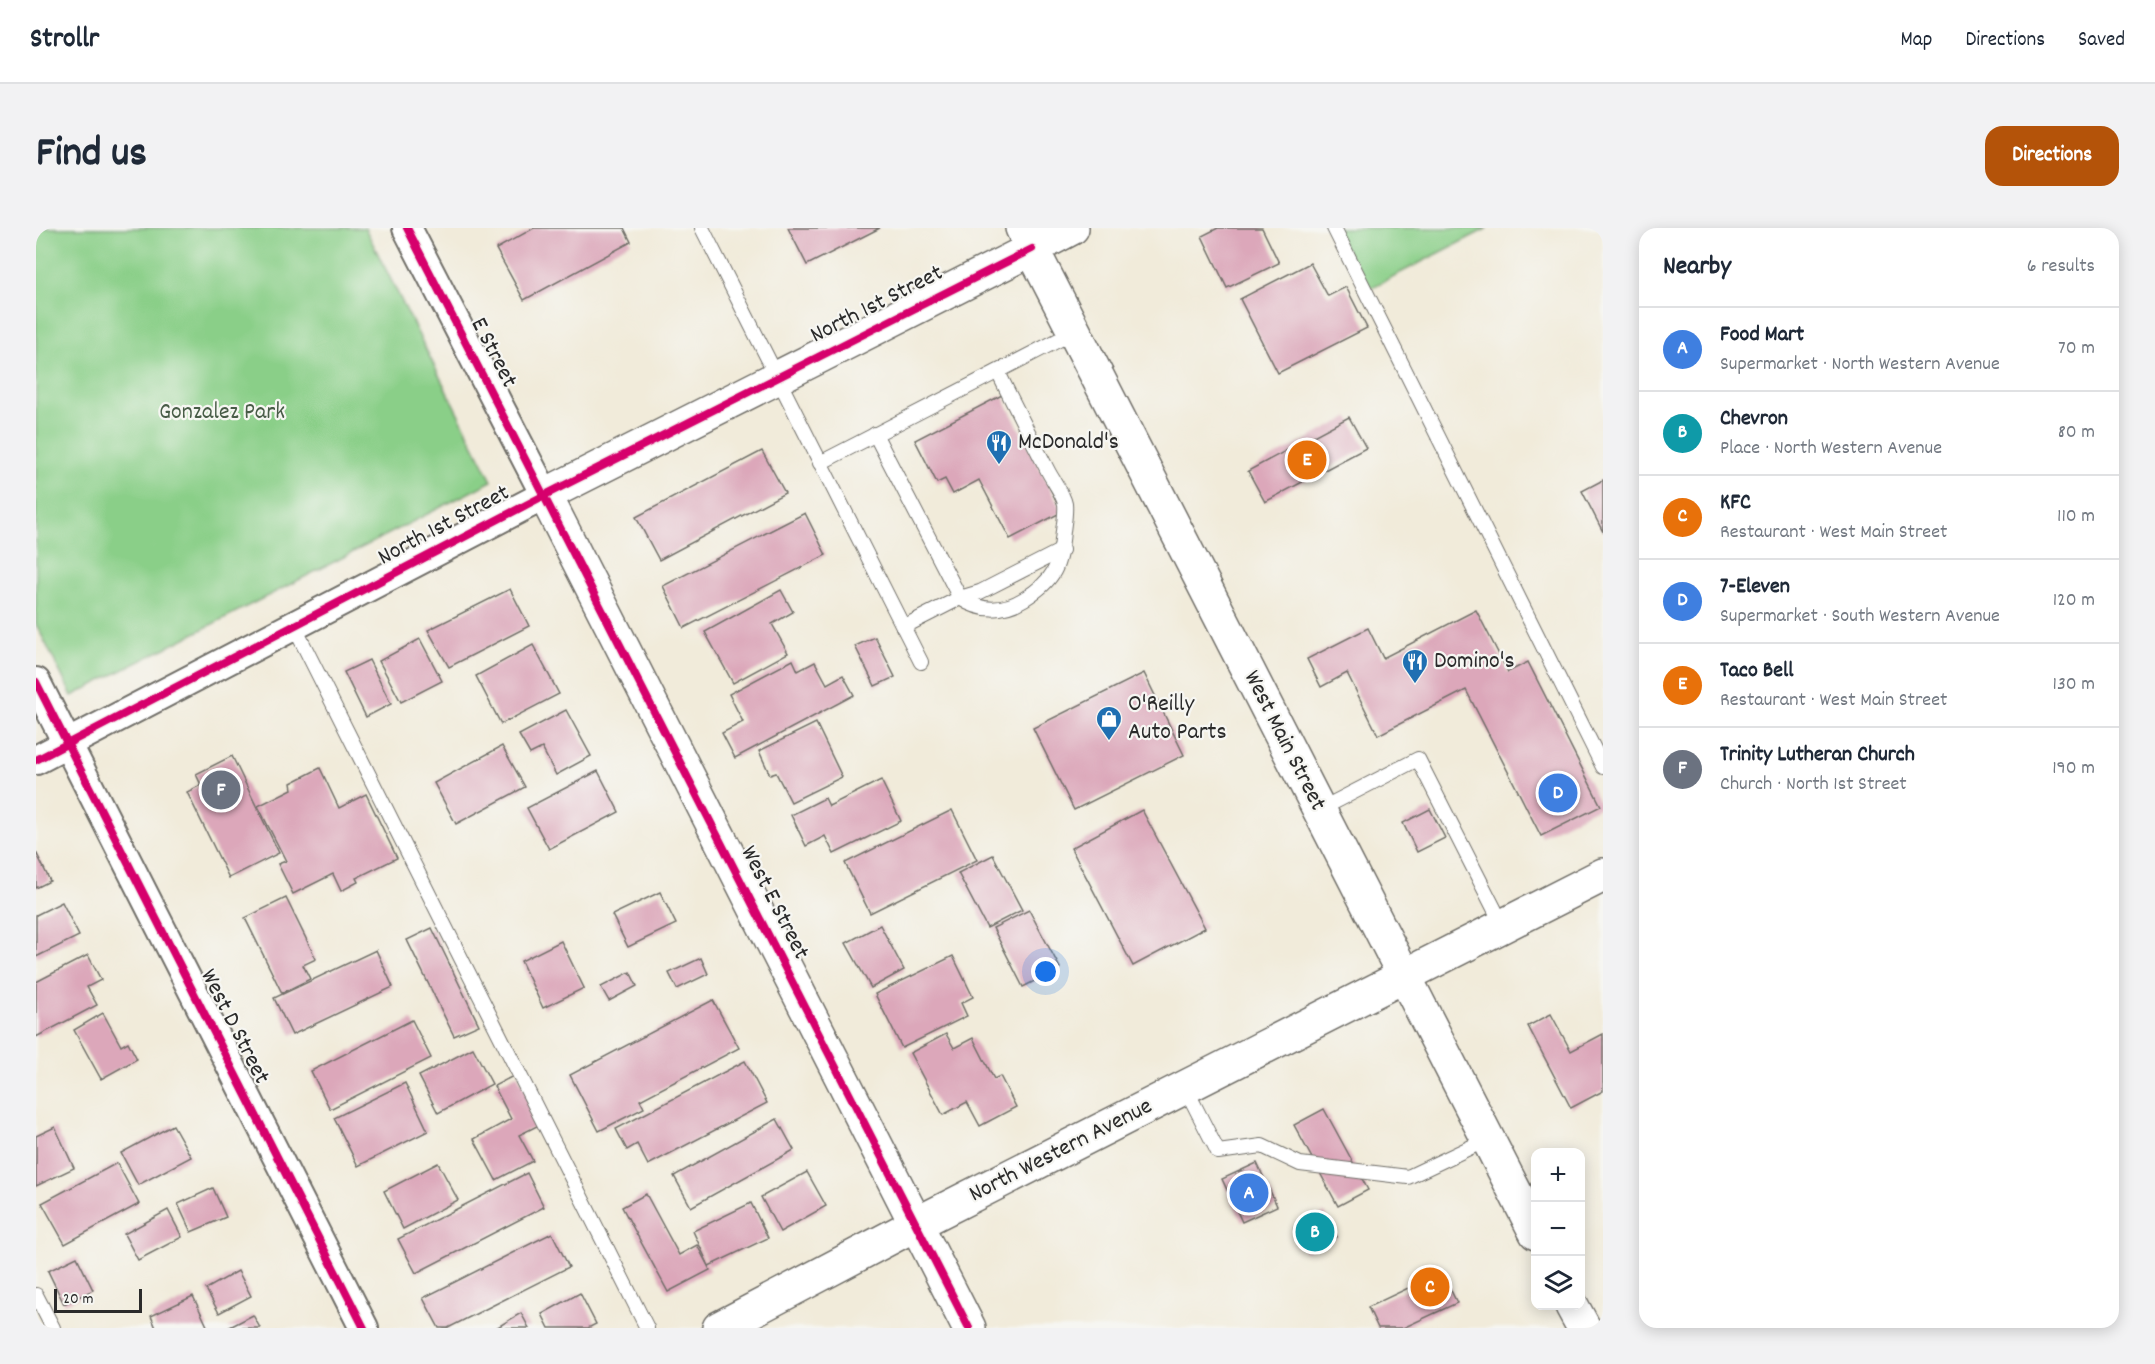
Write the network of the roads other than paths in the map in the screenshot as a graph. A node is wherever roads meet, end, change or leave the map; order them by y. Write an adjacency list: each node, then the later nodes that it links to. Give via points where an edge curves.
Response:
1 (407, 228): 11 (street, E Street)
2 (702, 228): 8 (lane)
3 (1072, 228): 5 (main road, North 1st Street)
4 (1334, 228): 20 (lane)
5 (1027, 238): 6 (main road, West Main Street); 8 (main road, North 1st Street)
6 (1074, 332): 7 (lane); 21 (main road, West Main Street)
7 (998, 372): 9 (lane); 12 (lane, via 1065,503)
8 (777, 378): 10 (lane); 11 (main road, North 1st Street)
9 (875, 434): 10 (lane); 13 (lane)
10 (820, 463): 15 (lane)
11 (545, 495): 14 (street, North 1st Street); 28 (main road, West E Street)
12 (1062, 550): 13 (lane, via 980,592); 13 (lane, via 1051,579 1021,601 1002,609 970,605)
13 (960, 598): 15 (lane)
14 (294, 626): 18 (street, North 1st Street); 33 (lane)
15 (903, 627): 16 (lane)
16 (921, 662)
17 (36, 682): 18 (street, West D Street)
18 (68, 744): 19 (street, North 1st Street); 32 (street, West D Street)
19 (36, 760)
20 (1603, 767)
21 (1319, 810): 23 (lane, via 1418,759); 24 (main road, West Main Street)
22 (1603, 875): 23 (main road, North Western Avenue)
23 (1503, 926): 24 (main road, North Western Avenue)
24 (1404, 975): 25 (main road, North Western Avenue); 26 (main road, West Main Street)
25 (1185, 1087): 26 (lane, via 1218,1152 1262,1146 1300,1164 1408,1177); 28 (main road, North Western Avenue)
26 (1488, 1139): 27 (main road, West Main Street)
27 (1531, 1223)
28 (916, 1224): 34 (main road, North Western Avenue); 35 (main road, West E Street)
29 (36, 1295): 31 (lane)
30 (1575, 1310): 36 (main road)
31 (52, 1328)
32 (364, 1328)
33 (646, 1328)
34 (719, 1328)
35 (969, 1328)
36 (1584, 1328)

